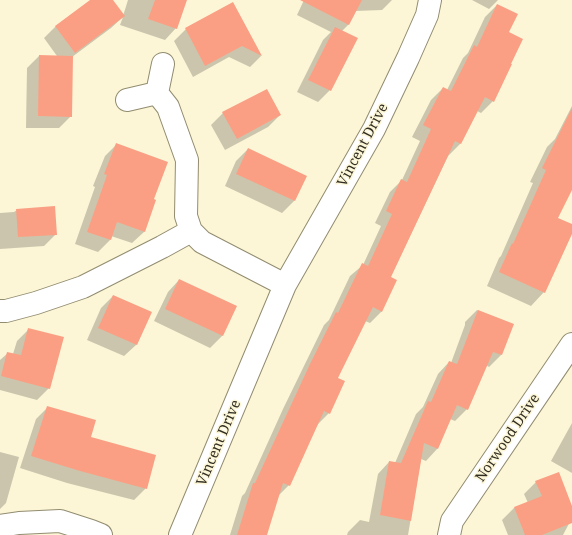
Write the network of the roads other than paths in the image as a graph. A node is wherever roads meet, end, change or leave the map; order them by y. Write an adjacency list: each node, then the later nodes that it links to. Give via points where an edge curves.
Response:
1 (430, 0): 6 (street, Vincent Drive, via 427,14 408,58 374,128)
2 (163, 64): 3 (street)
3 (157, 93): 4 (street); 5 (street, via 168,107 187,160 186,216)
4 (127, 100)
5 (191, 231): 6 (street, via 202,242); 7 (street, via 83,287 36,303)
6 (285, 285): 11 (street, Vincent Drive)
7 (0, 311)
8 (572, 344): 12 (street, Norwood Drive, via 452,521)
9 (0, 526): 10 (street, via 60,521)
10 (101, 535)
11 (180, 535)
12 (449, 535)

